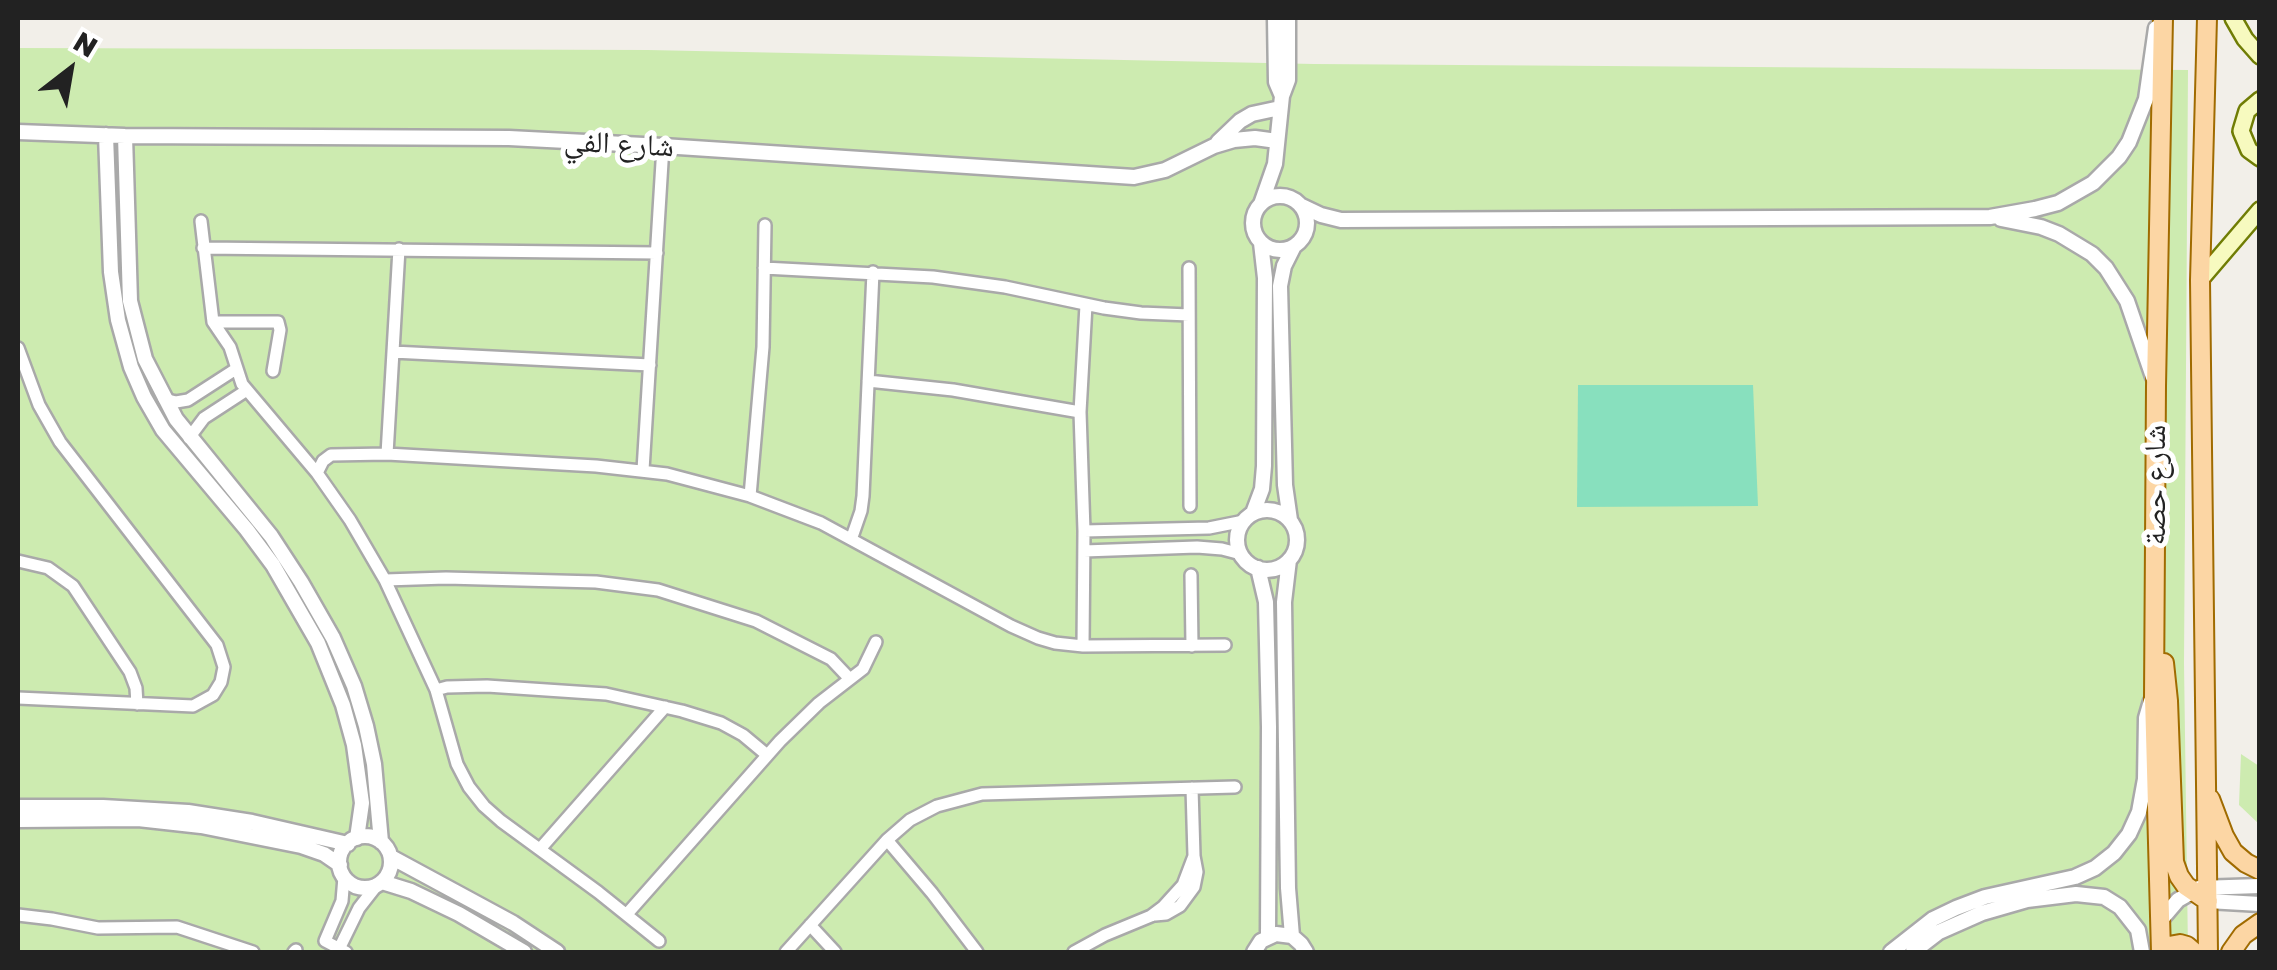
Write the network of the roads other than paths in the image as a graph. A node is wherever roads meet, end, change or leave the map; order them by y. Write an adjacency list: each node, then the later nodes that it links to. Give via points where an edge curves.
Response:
1 (1274, 18): 8 (street)
2 (1288, 18): 8 (street, via 1288,80)
3 (2160, 18): 20 (street, via 2146,99 2119,157 2058,202); 42 (main road, شارع حصة)
4 (2207, 18): 32 (main road, شارع حصة)
5 (2232, 18): 6 (main road)
6 (2260, 56)
7 (2260, 100): 15 (main road, via 2246,110 2241,131)
8 (1281, 102): 12 (street); 14 (street, via 1240,121)
9 (18, 132): 10 (street, شارع الفي)
10 (106, 135): 11 (street, شارع الفي); 81 (street, via 111,272 131,367 163,430 247,530 318,644 354,744 362,803)
11 (125, 136): 13 (street, شارع الفي, via 509,138); 44 (street, via 130,301 145,359)
12 (1276, 140): 14 (street); 16 (street)
13 (664, 146): 14 (street, شارع الفي, via 1134,177); 28 (street)
14 (1214, 146)
15 (2260, 158)
16 (1275, 164): 17 (street); 18 (street)
17 (1297, 202): 18 (street, via 1279,196); 22 (street); 25 (street, via 1308,224)
18 (1261, 204): 24 (street, via 1253,220)
19 (2260, 210): 32 (main road)
20 (1990, 217): 22 (street); 42 (street, via 2059,234 2106,268 2128,301)
21 (200, 220): 26 (street)
22 (1341, 220): 25 (street)
23 (766, 225): 29 (street)
24 (1261, 242): 25 (street, via 1280,251); 52 (street, via 1264,466)
25 (1299, 242): 53 (street, via 1280,286)
26 (203, 248): 27 (street); 35 (street)
27 (399, 249): 28 (street); 37 (street)
28 (657, 252): 38 (street)
29 (764, 268): 31 (street); 50 (street)
30 (1190, 268): 34 (street)
31 (873, 272): 33 (street, via 969,281); 41 (street)
32 (2200, 280): 77 (main road, شارع حصة)
33 (1086, 305): 34 (street); 45 (street)
34 (1189, 315): 51 (street)
35 (213, 322): 39 (street); 40 (street, via 278,322)
36 (18, 348): 72 (street, via 60,442 220,652 221,682 207,700 186,707)
37 (393, 352): 38 (street); 47 (street)
38 (650, 365): 48 (street)
39 (236, 369): 43 (street); 44 (street, via 188,400)
40 (273, 370)
41 (868, 380): 45 (street); 55 (street, via 863,496)
42 (2156, 386): 63 (main road, شارع حصة)
43 (247, 390): 46 (street, via 204,418); 49 (street)
44 (164, 398): 46 (street)
45 (1080, 412): 54 (street)
46 (190, 438): 82 (street, via 271,536 333,638 366,726)
47 (387, 454): 48 (street); 49 (street, via 330,455)
48 (643, 470): 50 (street)
49 (317, 473): 62 (street)
50 (750, 496): 55 (street)
51 (1190, 506)
52 (1249, 517): 53 (street, via 1272,510); 54 (street, via 1209,528); 57 (street, via 1239,532)
53 (1290, 520): 59 (street, via 1297,540)
54 (1084, 531): 56 (street)
55 (852, 538): 66 (street, via 1024,633)
56 (1084, 551): 57 (street, via 1197,547); 66 (street)
57 (1242, 554): 60 (street)
58 (18, 560): 72 (street, via 48,568 73,586 130,672)
59 (1289, 560): 60 (street); 97 (street, via 1284,602)
60 (1258, 568): 96 (street, via 1266,602)
61 (1190, 575): 67 (street)
62 (386, 580): 68 (street, via 596,582 658,590 775,630 831,659); 69 (street)
63 (2154, 624): 70 (main road, شارع حصة); 89 (main road, via 2166,681 2174,862 2178,876)
64 (876, 642): 68 (street, via 863,668)
65 (1225, 644): 67 (street)
66 (1082, 646): 67 (street)
67 (1192, 646)
68 (849, 678): 74 (street)
69 (436, 690): 73 (street, via 596,693); 83 (street, via 469,787 492,814)
70 (2154, 696): 93 (main road, شارع حصة); 109 (street, via 2146,718 2139,812 2114,853 2076,877 1956,908)
71 (18, 698): 72 (street)
72 (138, 704)
73 (665, 708): 74 (street, via 721,724); 83 (street)
74 (768, 755): 91 (street)
75 (1236, 787): 76 (street)
76 (1192, 788): 80 (street, via 967,797 924,812); 100 (street, via 1191,894 1174,910)
77 (2206, 790): 85 (main road, via 2233,852); 89 (main road, شارع حصة)
78 (18, 807): 81 (street, via 188,812)
79 (18, 820): 86 (street, via 202,826 301,846 324,854)
80 (886, 840): 95 (street); 107 (street)
81 (352, 841): 82 (street); 86 (street, via 341,854)
82 (381, 842): 84 (street)
83 (540, 849): 91 (street)
84 (391, 857): 87 (street); 104 (street)
85 (2260, 870)
86 (342, 871): 87 (street, via 359,887); 99 (street, via 342,901 325,941)
87 (380, 884): 99 (street, via 359,908); 103 (street, via 460,914)
88 (2260, 886): 89 (street)
89 (2202, 893): 90 (street); 93 (street, via 2178,900); 114 (main road, شارع حصة)
90 (2260, 904)
91 (627, 914): 98 (street)
92 (18, 915): 102 (street, via 98,928 177,927)
93 (2160, 922): 112 (main road, شارع حصة)
94 (2260, 922): 115 (main road)
95 (810, 925): 105 (street); 106 (street)
96 (1268, 936): 97 (street); 108 (street)
97 (1292, 936): 101 (street)
98 (659, 941)
99 (343, 951)
100 (1078, 951)
101 (1308, 951)
102 (253, 952)
103 (524, 952)
104 (557, 952)
105 (786, 952)
106 (835, 952)
107 (978, 952)
108 (1254, 952)
109 (1891, 952)
110 (1913, 952): 111 (street, via 1982,912 2076,894 2104,897 2120,907 2138,930)
111 (2142, 952)
112 (2162, 952): 113 (main road, via 2180,944)
113 (2194, 952)
114 (2208, 952)
115 (2230, 952)

